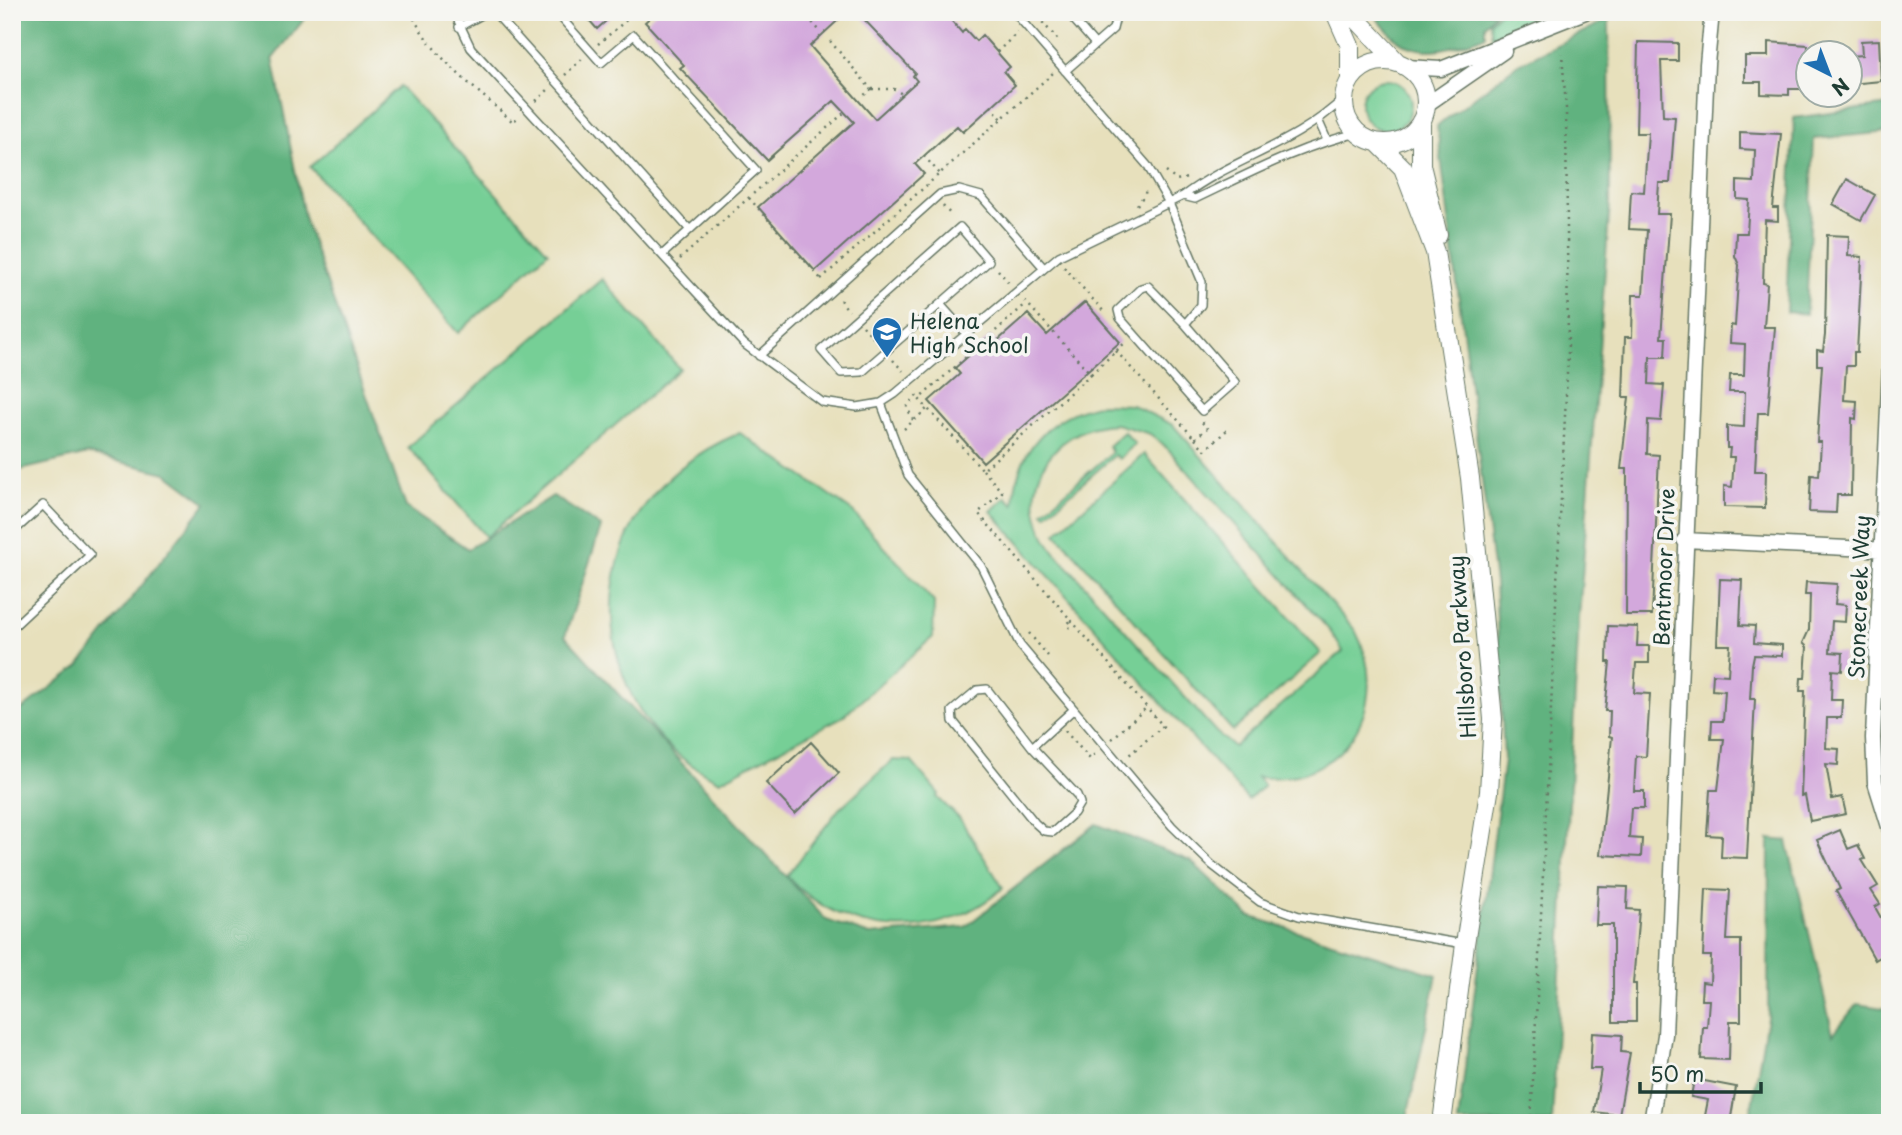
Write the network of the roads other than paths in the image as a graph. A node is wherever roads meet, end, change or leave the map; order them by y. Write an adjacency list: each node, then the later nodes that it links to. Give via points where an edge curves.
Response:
1 (454, 12): 12 (lane)
2 (487, 12): 12 (lane)
3 (494, 12): 26 (lane)
4 (556, 12): 26 (lane, via 601,63 634,35 756,170)
5 (1014, 12): 16 (lane)
6 (1067, 12): 14 (lane)
7 (1118, 12): 14 (lane, via 1113,29)
8 (1335, 12): 17 (street, via 1350,46)
9 (1350, 12): 15 (street)
10 (1585, 12): 13 (street)
11 (1712, 12): 37 (street, Bentmoor Drive)
12 (459, 27): 28 (lane, via 471,48)
13 (1526, 37): 15 (street, via 1441,69); 19 (street)
14 (1095, 44): 16 (lane)
15 (1402, 65): 17 (street, via 1371,64); 19 (street, via 1421,83)
16 (1065, 71): 25 (lane, via 1147,165)
17 (1350, 80): 18 (street)
18 (1344, 98): 20 (lane); 21 (street, via 1345,111)
19 (1424, 113): 23 (street, via 1403,139); 27 (street, Hillsboro Parkway, via 1421,165 1438,232)
20 (1319, 122): 22 (lane); 24 (lane)
21 (1358, 133): 22 (lane); 23 (street)
22 (1326, 140): 24 (lane, via 1195,199)
23 (1378, 143): 27 (street, Hillsboro Parkway, via 1403,168)
24 (1183, 196): 25 (lane)
25 (1169, 203): 29 (lane); 31 (lane, via 1204,294)
26 (690, 230): 28 (lane)
27 (1435, 252): 43 (street, Hillsboro Parkway, via 1470,478 1493,719 1489,792)
28 (663, 254): 33 (lane)
29 (1043, 267): 32 (lane); 33 (lane, via 990,204 970,192 940,194)
30 (940, 304): 30 (lane, via 989,261 960,227 821,350 841,373 862,372); 32 (lane)
31 (1185, 324): 31 (lane, via 1148,286 1118,310 1120,318 1202,411 1235,382)
32 (966, 333): 35 (lane)
33 (759, 356): 35 (lane, via 822,402 857,407)
34 (1890, 364): 38 (street, Stonecreek Way)
35 (880, 403): 40 (lane, via 908,475 981,566 1020,645)
36 (12, 533): 39 (lane, via 43,505 90,555)
37 (1684, 540): 38 (street); 45 (street, Bentmoor Drive, via 1665,1035)
38 (1885, 550): 42 (street, Stonecreek Way, via 1873,738 1875,782)
39 (12, 628)
40 (1074, 709): 41 (lane); 43 (lane, via 1202,855 1260,902 1299,916)
41 (1032, 747): 41 (lane, via 1080,803 1053,832 1035,823 953,721 952,712 977,690 987,689)
42 (1890, 830)
43 (1465, 944): 44 (street, Hillsboro Parkway)
44 (1442, 1123)
45 (1651, 1123)

